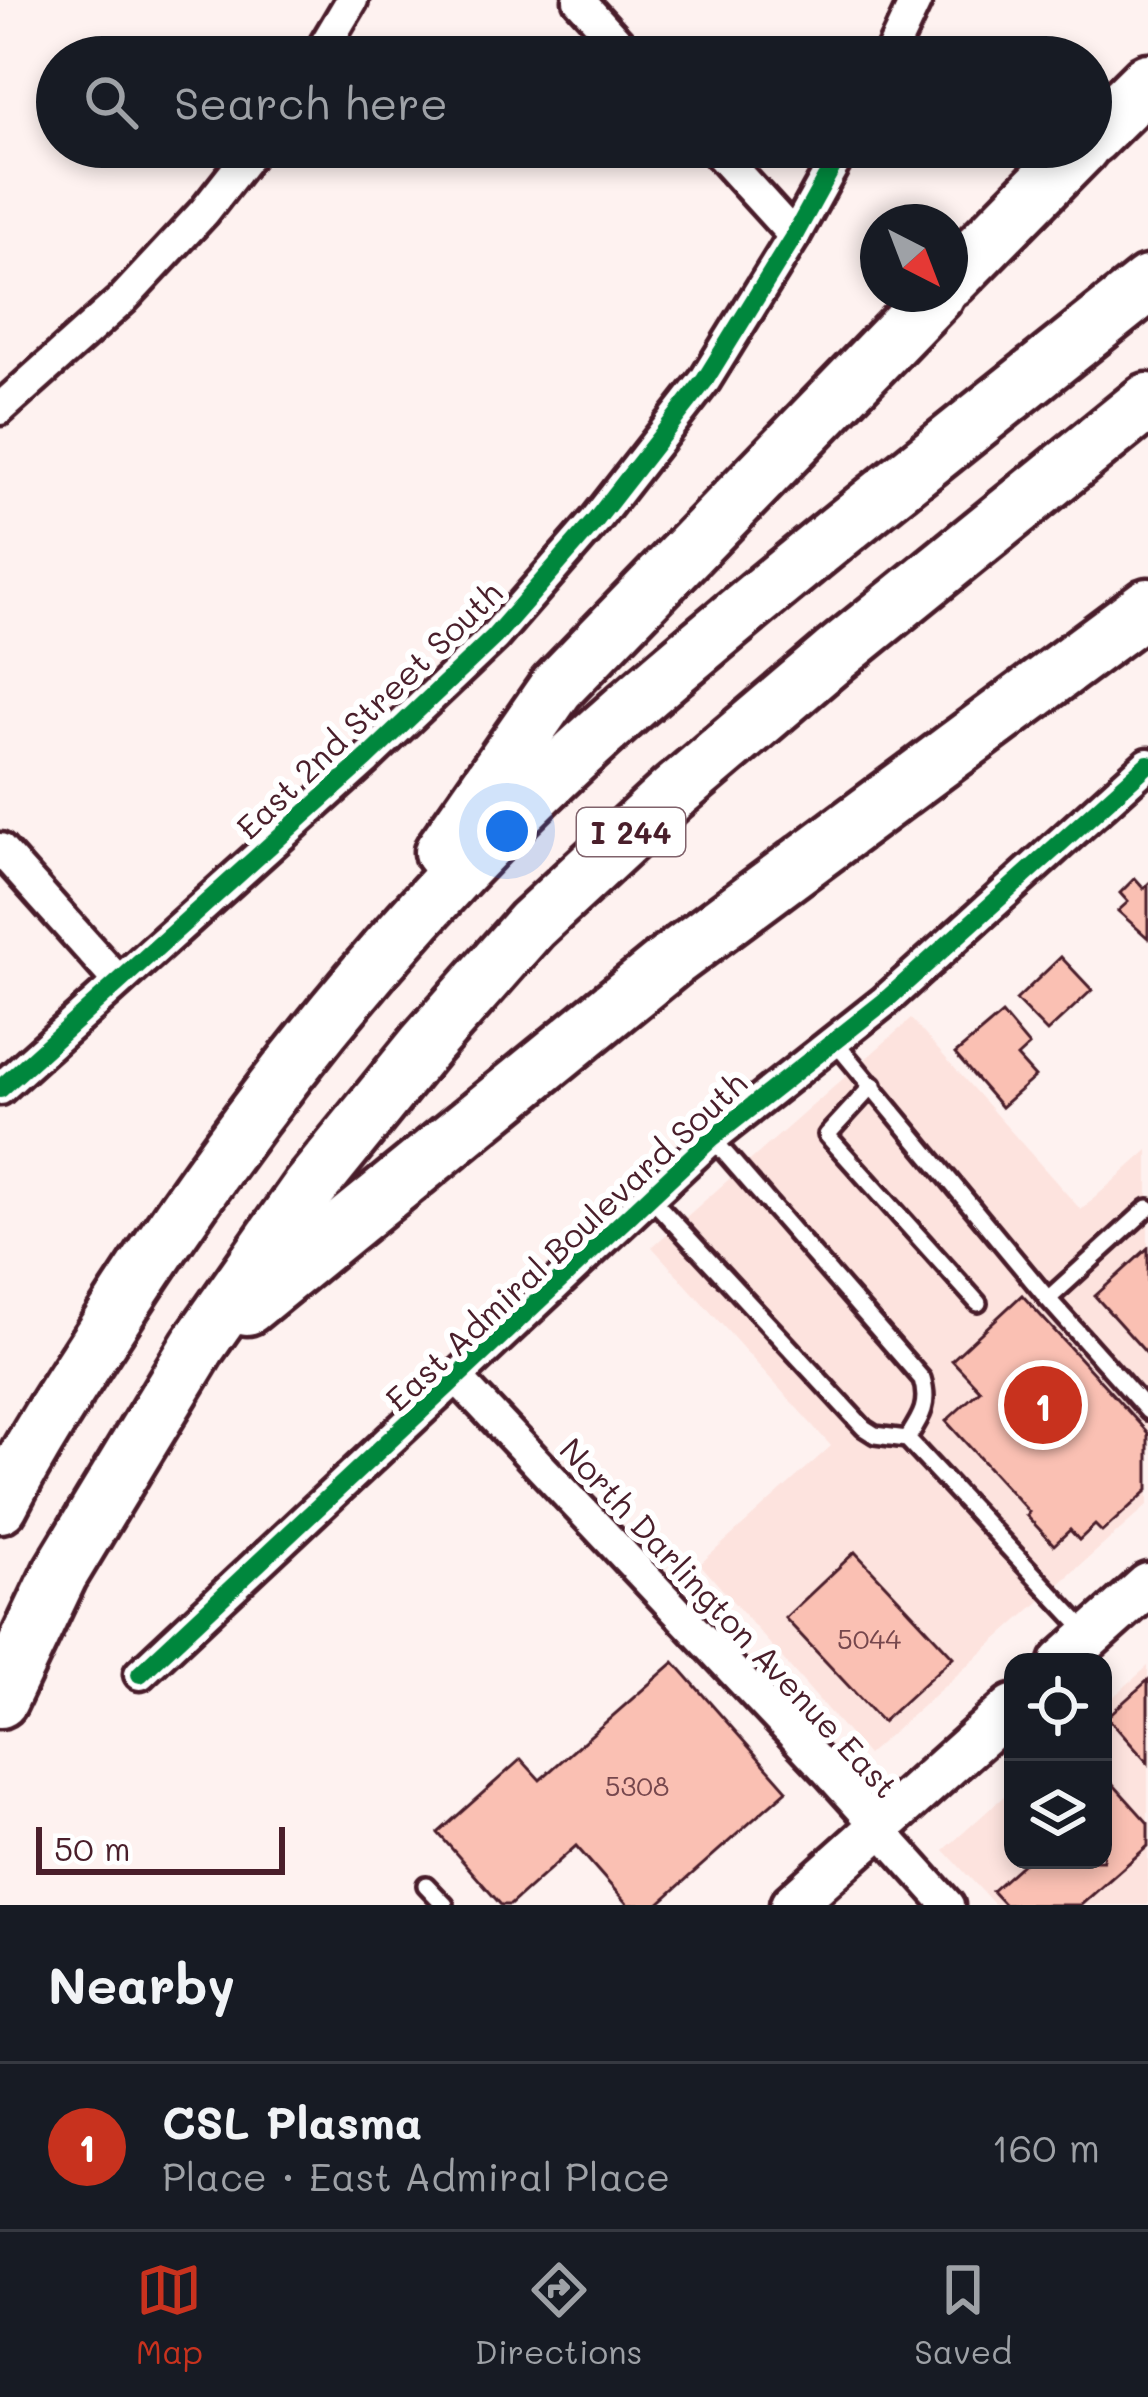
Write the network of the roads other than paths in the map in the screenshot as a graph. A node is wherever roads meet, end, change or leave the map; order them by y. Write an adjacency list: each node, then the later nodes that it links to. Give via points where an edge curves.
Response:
1 (352, 0): 4 (street)
2 (579, 0): 5 (street)
3 (916, 0): 6 (street)
4 (331, 36)
5 (612, 36)
6 (899, 36)
7 (1148, 81): 8 (highway)
8 (1112, 116)
9 (239, 168): 18 (street, via 123,299)
10 (732, 168): 13 (street)
11 (831, 168): 13 (street, East 2nd Street South)
12 (1060, 168): 14 (highway)
13 (794, 236): 22 (street, East 2nd Street South, via 705,380 494,637)
14 (968, 262)
15 (1148, 284): 24 (highway, I 244, via 625,711 402,932)
16 (920, 312): 24 (highway, via 556,688)
17 (1148, 401): 32 (highway, I 244, via 834,656 531,925 309,1188)
18 (0, 409)
19 (1148, 605): 32 (highway, via 672,960)
20 (1148, 764): 23 (street, East Admiral Boulevard South)
21 (0, 849): 22 (street)
22 (118, 980): 26 (street, East 2nd Street South)
23 (834, 1041): 25 (lane); 27 (street, East Admiral Boulevard South)
24 (299, 1057): 36 (highway, I 244, via 192,1196)
25 (872, 1085): 30 (lane); 31 (lane, via 827,1135)
26 (0, 1089)
27 (712, 1138): 28 (street, East Admiral Boulevard South); 35 (lane, via 922,1378 925,1412)
28 (650, 1197): 33 (street, East Admiral Boulevard South); 35 (lane, via 864,1428)
29 (1148, 1208): 30 (lane)
30 (1048, 1299): 34 (lane)
31 (978, 1303)
32 (198, 1346): 40 (highway, I 244, via 60,1574)
33 (458, 1379): 39 (street, East Admiral Boulevard South); 42 (street, North Darlington Avenue East)
34 (1148, 1411)
35 (907, 1438): 38 (lane)
36 (0, 1505)
37 (1148, 1585): 38 (main road)
38 (1077, 1649)
39 (140, 1674)
40 (0, 1700)
41 (1004, 1714): 42 (main road)
42 (878, 1828): 45 (main road); 46 (street, North Darlington Avenue East)
43 (426, 1885): 44 (lane)
44 (445, 1905)
45 (792, 1905)
46 (948, 1905)

